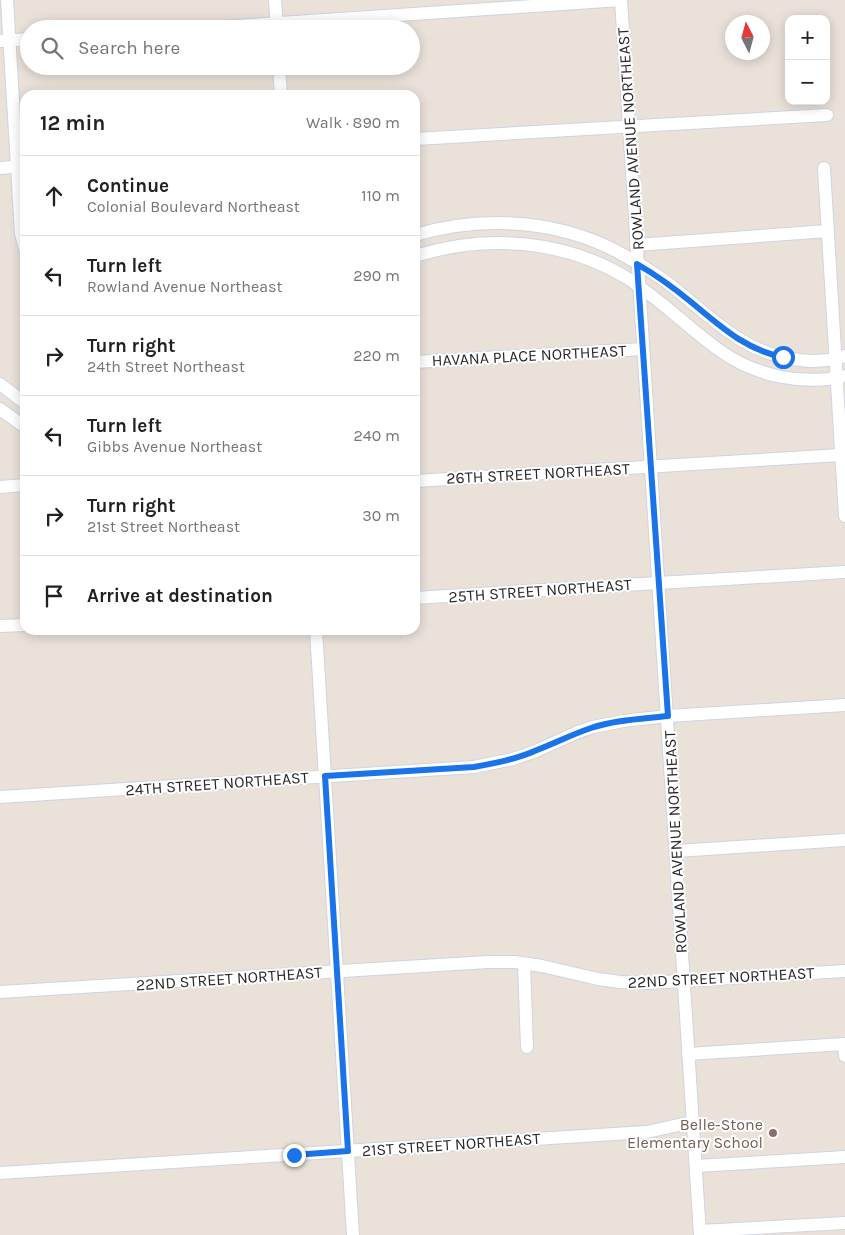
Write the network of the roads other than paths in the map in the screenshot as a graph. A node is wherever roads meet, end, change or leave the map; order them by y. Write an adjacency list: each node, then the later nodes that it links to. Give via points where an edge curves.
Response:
1 (7, 0): 7 (street)
2 (275, 0): 4 (street)
3 (621, 0): 5 (street); 11 (street, ROWLAND AVENUE NORTHEAST)
4 (277, 20)
5 (356, 20)
6 (20, 40): 7 (street)
7 (5, 41): 13 (street)
8 (280, 75): 9 (street)
9 (281, 90)
10 (827, 115): 11 (street)
11 (628, 126): 12 (street); 21 (street, ROWLAND AVENUE NORTHEAST)
12 (420, 140)
13 (20, 158)
14 (20, 166): 15 (street)
15 (0, 168)
16 (824, 168): 18 (street)
17 (464, 225): 19 (street); 20 (street); 23 (street, via 518,224 549,228 596,241)
18 (828, 231): 21 (street); 26 (street)
19 (420, 234)
20 (466, 244): 22 (street); 24 (street, via 519,243 564,252 603,265)
21 (636, 245): 23 (street, ROWLAND AVENUE NORTHEAST)
22 (420, 254)
23 (637, 264): 24 (street, ROWLAND AVENUE NORTHEAST); 26 (street, via 754,348 794,359)
24 (639, 286): 25 (street, ROWLAND AVENUE NORTHEAST); 28 (street, via 719,350 746,366 789,378)
25 (643, 349): 27 (street, HAVANA PLACE NORTHEAST); 34 (street, ROWLAND AVENUE NORTHEAST)
26 (840, 358): 28 (street)
27 (420, 362)
28 (841, 377): 33 (street)
29 (0, 384): 30 (street)
30 (20, 399)
31 (0, 409): 32 (street)
32 (20, 423)
33 (841, 455): 34 (street, 26TH STREET NORTHEAST); 38 (street)
34 (650, 466): 35 (street, 26TH STREET NORTHEAST); 40 (street, ROWLAND AVENUE NORTHEAST)
35 (420, 481)
36 (20, 485): 37 (street)
37 (0, 487)
38 (845, 516)
39 (845, 572): 40 (street, 25TH STREET NORTHEAST)
40 (658, 582): 41 (street, 25TH STREET NORTHEAST); 46 (street, ROWLAND AVENUE NORTHEAST)
41 (420, 598)
42 (20, 625): 43 (street)
43 (0, 626)
44 (316, 635): 47 (street)
45 (845, 705): 46 (street, 24TH STREET NORTHEAST)
46 (668, 716): 47 (street, 24TH STREET NORTHEAST, via 593,727 513,759 474,767); 50 (street, ROWLAND AVENUE NORTHEAST)
47 (325, 776): 48 (street, 24TH STREET NORTHEAST); 53 (street)
48 (0, 797)
49 (845, 840): 50 (street)
50 (676, 851): 54 (street, ROWLAND AVENUE NORTHEAST)
51 (524, 964): 53 (street, 22ND STREET NORTHEAST, via 488,962); 54 (street, 22ND STREET NORTHEAST, via 620,982); 56 (street)
52 (845, 971): 54 (street, 22ND STREET NORTHEAST)
53 (336, 972): 55 (street, 22ND STREET NORTHEAST); 60 (street)
54 (684, 981): 57 (street, ROWLAND AVENUE NORTHEAST)
55 (0, 992)
56 (527, 1047)
57 (688, 1054): 58 (street, via 844,1044); 59 (street, ROWLAND AVENUE NORTHEAST)
58 (845, 1056)
59 (692, 1122): 60 (street, 21ST STREET NORTHEAST, via 647,1132); 62 (street, ROWLAND AVENUE NORTHEAST)
60 (348, 1151): 63 (street, 21ST STREET NORTHEAST); 66 (street)
61 (845, 1157): 62 (street)
62 (696, 1166): 65 (street, ROWLAND AVENUE NORTHEAST)
63 (0, 1173)
64 (845, 1223): 65 (street)
65 (700, 1233)
66 (353, 1235)

